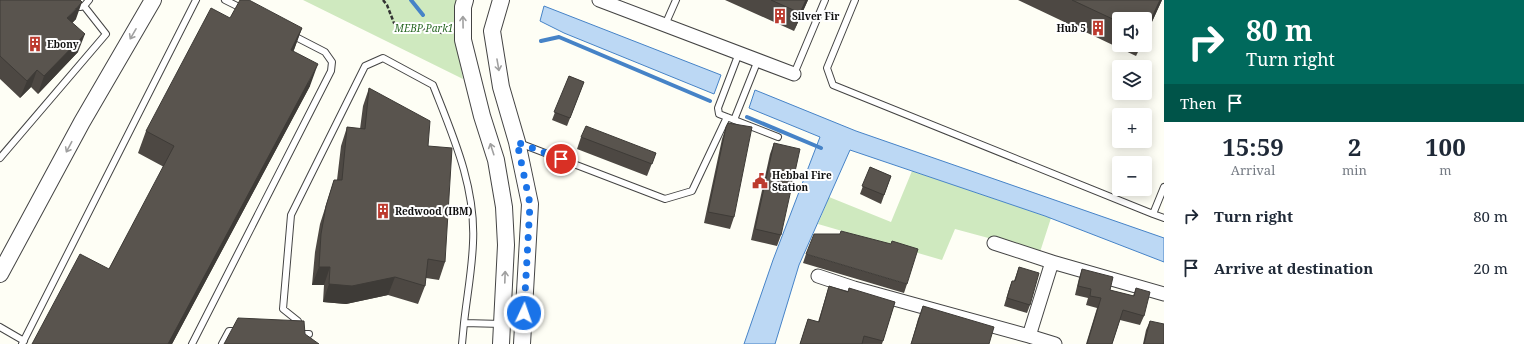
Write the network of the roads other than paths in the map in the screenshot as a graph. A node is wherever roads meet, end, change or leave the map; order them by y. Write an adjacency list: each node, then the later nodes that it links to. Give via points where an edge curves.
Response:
1 (70, 0): 12 (lane, via 80,7)
2 (89, 0): 12 (lane)
3 (153, 0): 29 (street, one-way to 29, via 82,122)
4 (196, 0): 40 (lane)
5 (225, 0): 13 (lane)
6 (465, 0): 33 (street, one-way to 6, via 506,245 504,207 496,160 463,40)
7 (501, 0): 22 (street, one-way to 22, via 492,31 501,87)
8 (599, 0): 14 (street)
9 (676, 0): 14 (lane)
10 (825, 0): 18 (lane)
11 (855, 0): 25 (lane, via 827,68 833,86)
12 (84, 6): 23 (lane, via 106,34)
13 (252, 14)
14 (665, 25): 16 (street)
15 (285, 32): 41 (lane, via 325,52 332,62 331,71)
16 (739, 53): 17 (street); 19 (lane, via 718,108 719,114)
17 (758, 60): 18 (street); 20 (lane)
18 (794, 74)
19 (727, 117): 20 (lane); 22 (lane, via 692,191 665,199)
20 (734, 120): 21 (lane)
21 (778, 137)
22 (517, 142): 45 (street, via 530,204)
23 (0, 158)
24 (1164, 187): 25 (lane)
25 (1153, 214): 26 (lane)
26 (1164, 218)
27 (994, 243): 28 (street)
28 (1052, 262): 31 (street); 39 (street)
29 (0, 274)
30 (818, 276): 39 (street)
31 (1164, 294)
32 (464, 323): 33 (lane); 37 (lane, via 473,243 468,185 459,150 433,85 383,58 365,66 291,215 283,309 298,321); 43 (lane)
33 (503, 324): 44 (street)
34 (0, 328): 40 (lane)
35 (244, 332): 42 (lane, via 229,331)
36 (290, 333): 37 (lane)
37 (297, 334): 38 (lane)
38 (309, 334)
39 (1030, 336): 46 (street)
40 (23, 342)
41 (192, 344)
42 (222, 344)
43 (462, 344)
44 (501, 344)
45 (522, 344)
46 (1055, 344)

